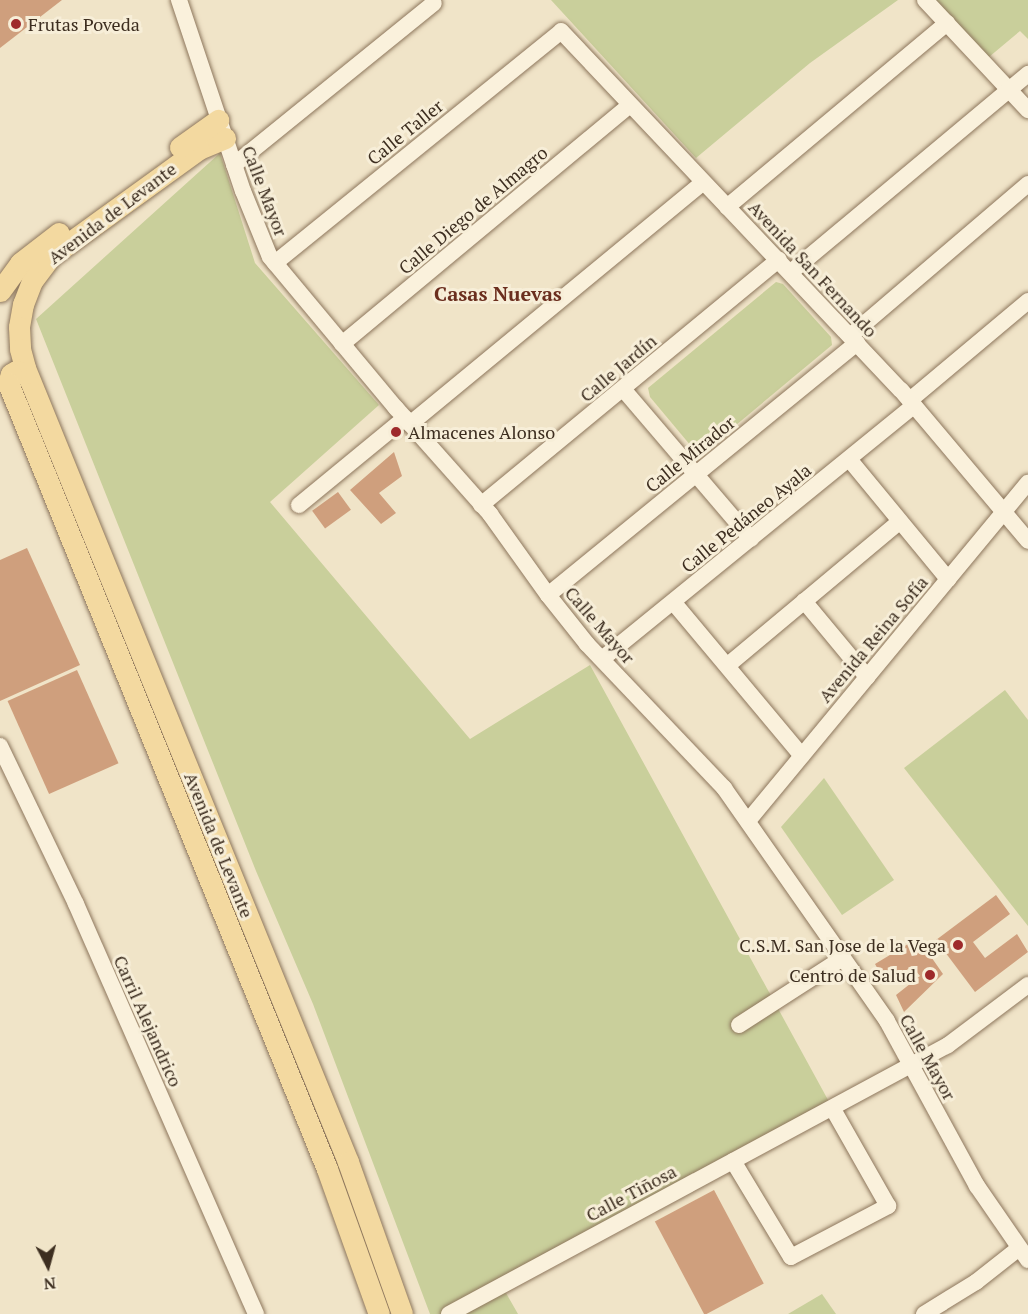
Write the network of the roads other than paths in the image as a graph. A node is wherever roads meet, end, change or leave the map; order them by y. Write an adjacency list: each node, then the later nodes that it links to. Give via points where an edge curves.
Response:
1 (179, 0): 10 (street, Calle Mayor)
2 (925, 0): 4 (street)
3 (434, 3): 11 (street)
4 (947, 23): 7 (street); 14 (street)
5 (561, 31): 8 (street, Avenida San Fernando); 16 (street, Calle Taller)
6 (1028, 74): 7 (street)
7 (1009, 90): 9 (street); 17 (street)
8 (630, 105): 12 (street, Avenida San Fernando); 21 (street, Calle Diego de Almagro)
9 (1028, 110)
10 (221, 129): 11 (street, Calle Mayor); 18 (main road, Avenida de Levante, via 26,258); 23 (main road, Avenida de Levante, via 199,149 64,245 41,268 25,296 19,327 20,349)
11 (234, 165): 16 (street, Calle Mayor, via 261,240)
12 (702, 183): 14 (street, Avenida San Fernando); 26 (street)
13 (1028, 184): 20 (street, Calle Mirador)
14 (727, 207): 15 (street, Avenida San Fernando)
15 (779, 259): 17 (street, Avenida San Fernando); 24 (street, Calle Jardín)
16 (275, 264): 21 (street, Calle Mayor)
17 (791, 272): 20 (street, Avenida San Fernando)
18 (0, 291)
19 (1028, 301): 25 (street, Calle Pedáneo Ayala)
20 (854, 339): 25 (street, Avenida San Fernando); 29 (street, Calle Mirador)
21 (342, 344): 26 (street, Calle Mayor)
22 (0, 377): 27 (main road, Avenida de Levante)
23 (29, 379): 27 (main road, Avenida de Levante, via 26,373 16,371 10,374 8,383); 56 (main road, Avenida de Levante, via 335,1130)
24 (623, 389): 29 (street); 32 (street, Calle Jardín)
25 (912, 403): 28 (street, Calle Pedáneo Ayala); 33 (street, Avenida San Fernando)
26 (407, 421): 31 (street); 32 (street, Calle Mayor)
27 (33, 445): 55 (main road, Avenida de Levante, via 327,1169)
28 (849, 459): 34 (street); 35 (street, Calle Pedáneo Ayala)
29 (695, 475): 35 (street); 38 (street, Calle Mirador)
30 (1028, 483): 33 (street, Avenida Reina Sofía)
31 (299, 505)
32 (481, 505): 38 (street, Calle Mayor)
33 (1003, 513): 36 (street, Avenida San Fernando); 37 (street, Avenida Reina Sofía)
34 (900, 520): 37 (street); 39 (street)
35 (751, 539): 40 (street, Calle Pedáneo Ayala)
36 (1028, 542)
37 (948, 579): 43 (street, Avenida Reina Sofía)
38 (548, 595): 41 (street, Calle Mayor)
39 (804, 601): 42 (street); 43 (street)
40 (674, 603): 41 (street, Calle Pedáneo Ayala); 42 (street)
41 (602, 659): 46 (street, Calle Mayor, via 713,775)
42 (728, 665): 45 (street)
43 (867, 677): 45 (street, Avenida Reina Sofía)
44 (0, 746): 54 (street, Carril Alejandrico, via 71,894)
45 (802, 756): 46 (street, Avenida Reina Sofía)
46 (748, 821): 47 (street, Calle Mayor)
47 (843, 958): 49 (street); 50 (street, Calle Mayor)
48 (1028, 985): 50 (street, Calle Tiñosa, via 965,1034)
49 (739, 1025)
50 (912, 1065): 51 (street, Calle Tiñosa); 53 (street, Calle Mayor, via 977,1186)
51 (833, 1109): 52 (street, Calle Tiñosa); 52 (street, via 888,1206 791,1257)
52 (733, 1161): 57 (street, Calle Tiñosa)
53 (1023, 1254): 58 (street)
54 (256, 1314)
55 (379, 1314)
56 (402, 1314)
57 (449, 1314)
58 (924, 1314)

